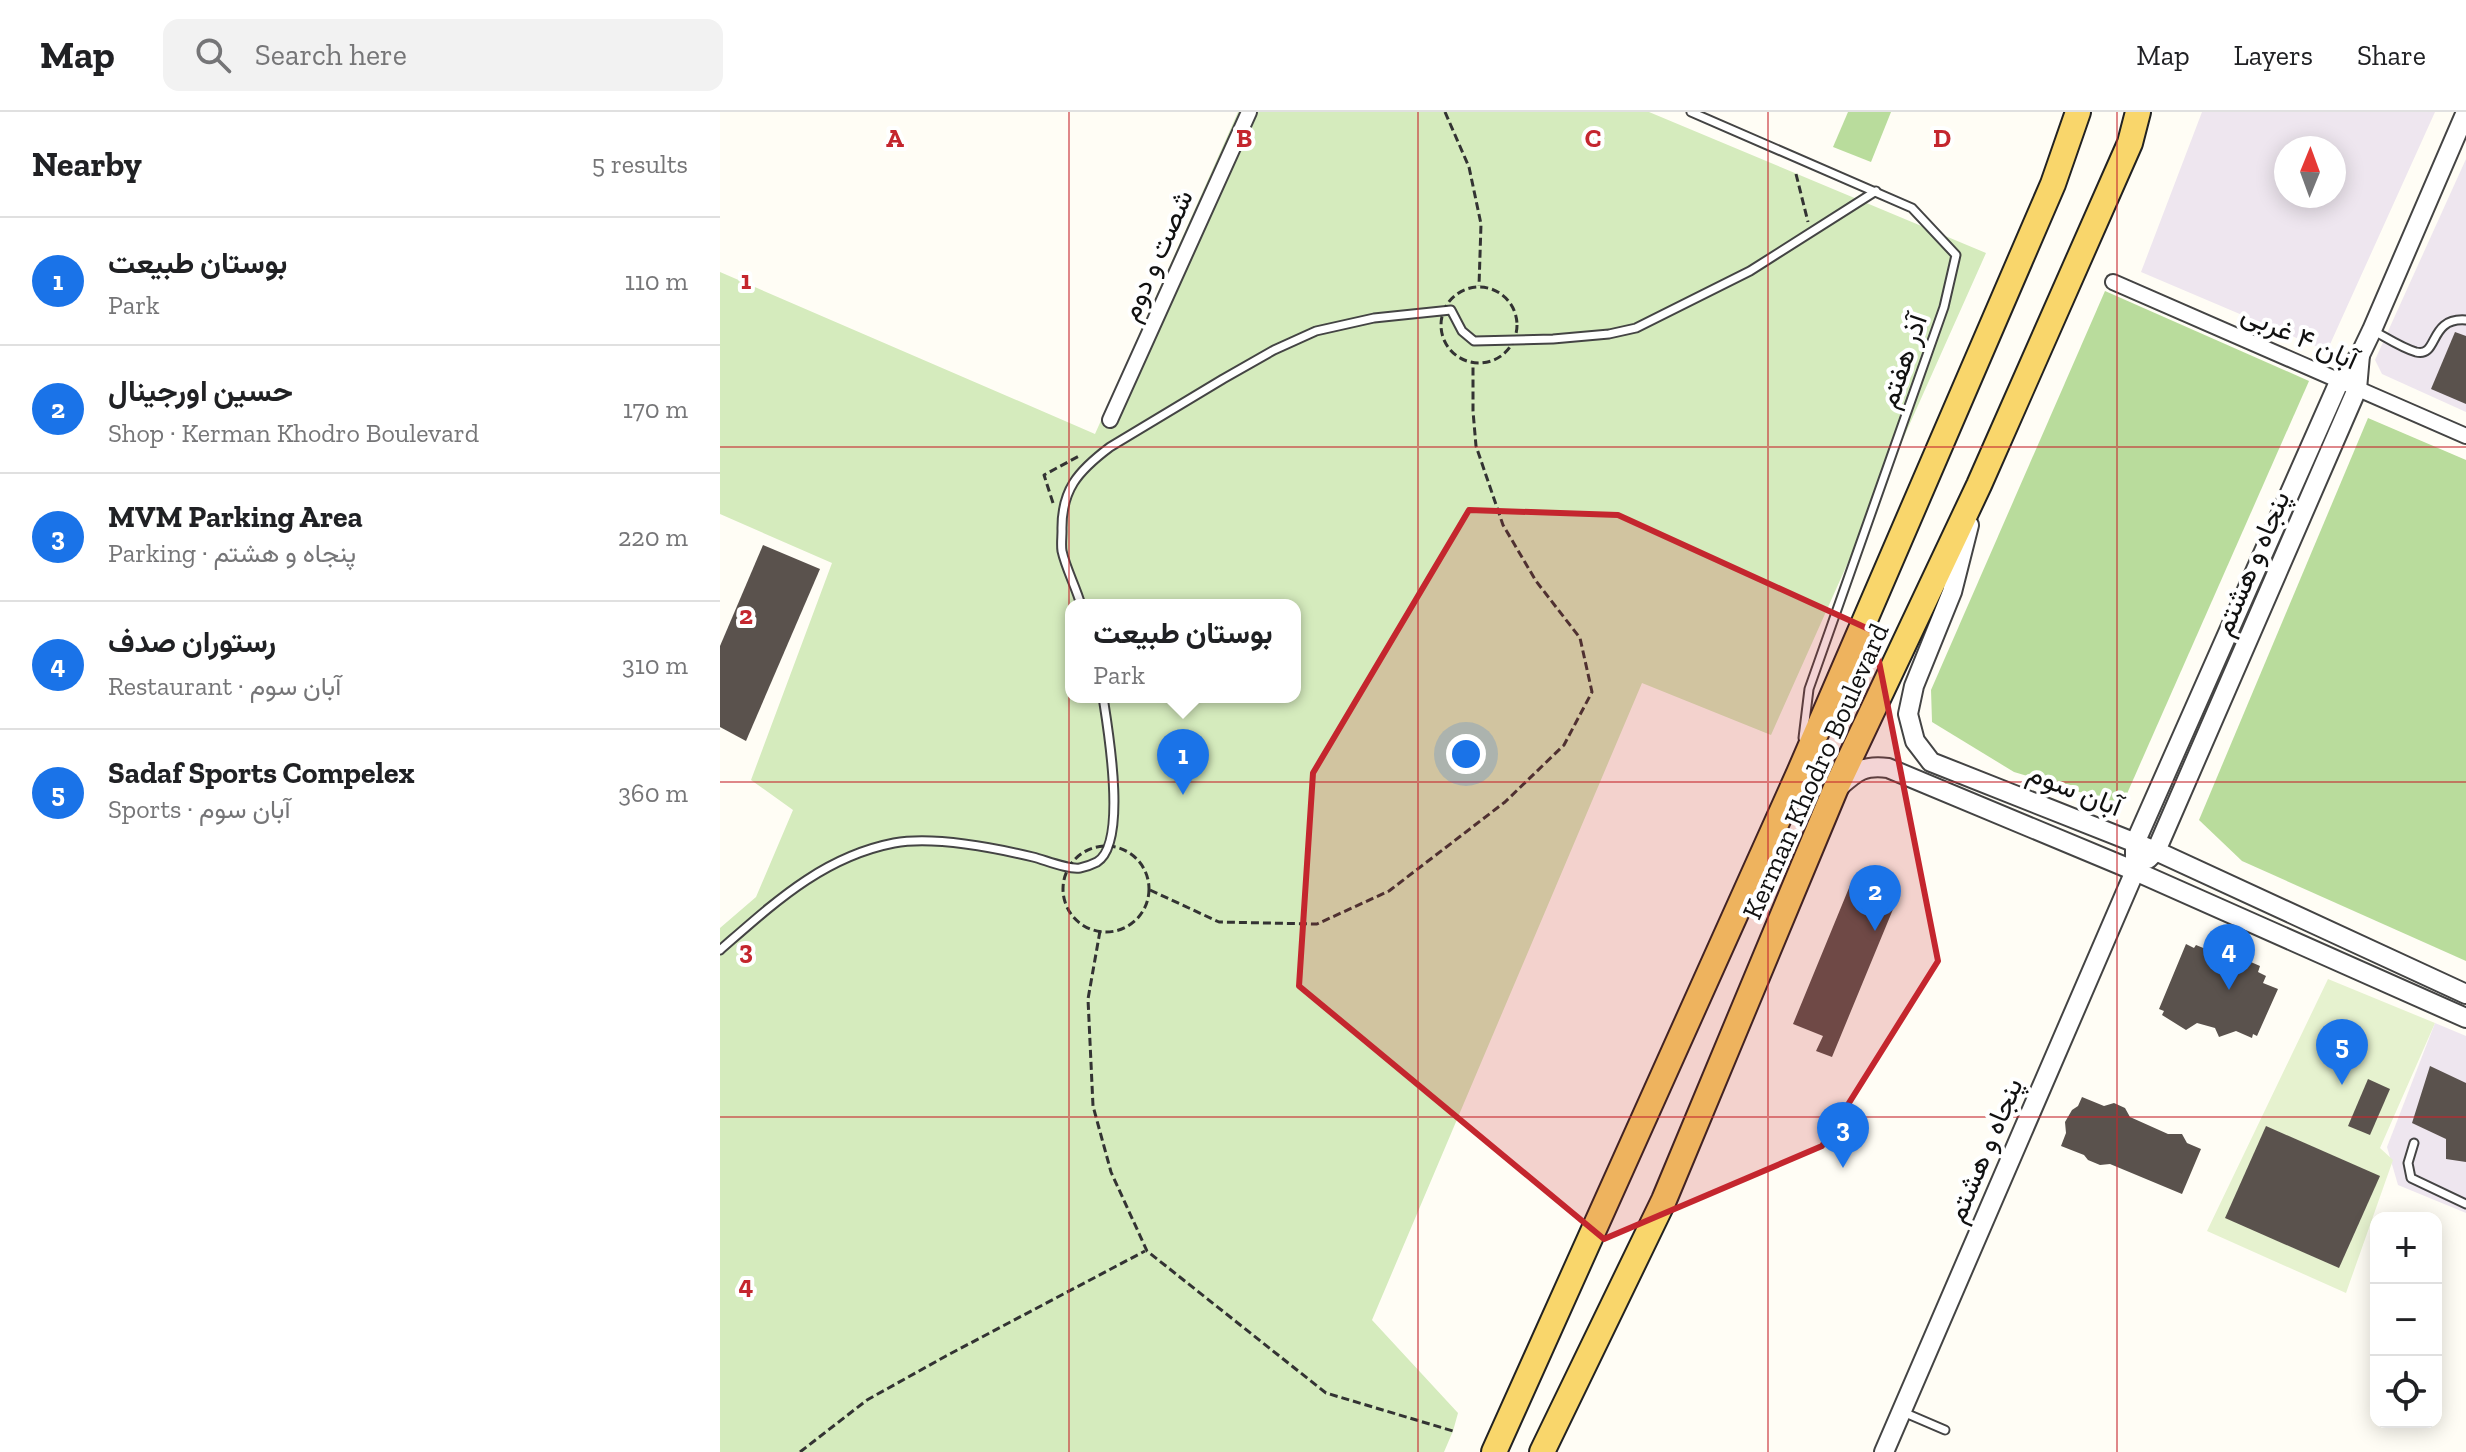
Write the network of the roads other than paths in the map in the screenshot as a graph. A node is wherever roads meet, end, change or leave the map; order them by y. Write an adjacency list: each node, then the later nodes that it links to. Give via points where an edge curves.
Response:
1 (1249, 112): 13 (street, شصت و دوم)
2 (1691, 112): 8 (lane, آذر هفتم)
3 (2078, 112): 18 (main road, Kerman Khodro Boulevard, via 2053,184)
4 (2138, 112): 7 (main road, Kerman Khodro Boulevard)
5 (2147, 112): 7 (main road)
6 (2466, 112): 11 (street, پنجاه و هشتم)
7 (2130, 143): 15 (main road, Kerman Khodro Boulevard)
8 (1876, 191): 16 (lane, via 1750,271 1636,328 1474,341 1451,310 1444,310 1316,331 1274,350 1122,439 1073,482 1062,514 1062,550); 18 (lane, آذر هفتم, via 1912,208 1956,255 1944,307 1809,689)
9 (2113, 282): 12 (street, آبان ۴ غربی)
10 (2466, 320): 11 (lane, via 2441,327 2424,352)
11 (2372, 330): 12 (street, پنجاه و هشتم)
12 (2348, 386): 14 (street, آبان ۴ غربی); 20 (street, پنجاه و هشتم); 21 (street, پنجاه و هشتم)
13 (1110, 420)
14 (2466, 436)
15 (1979, 485): 19 (main road, Kerman Khodro Boulevard); 20 (street, آبان سوم, via 1952,592 1914,686 1908,714 1915,741 1931,762)
16 (1079, 599)
17 (1104, 703): 23 (lane, via 1113,832 1107,853 1097,862 1079,869 985,847 895,843 820,870)
18 (1799, 773): 30 (main road, Kerman Khodro Boulevard)
19 (1835, 790): 22 (street, آبان سوم, via 1870,766 1888,768); 31 (main road, Kerman Khodro Boulevard, via 1664,1200)
20 (2135, 843): 21 (street, آبان سوم); 22 (street, پنجاه و هشتم)
21 (2156, 851): 22 (street, پنجاه و هشتم); 24 (street, آبان سوم)
22 (2135, 871): 25 (street, آبان سوم); 28 (street, پنجاه و هشتم)
23 (720, 950)
24 (2466, 994)
25 (2466, 1018)
26 (2414, 1143): 27 (lane, via 2408,1163 2411,1178)
27 (2466, 1204)
28 (1901, 1411): 29 (lane); 32 (street, پنجاه و هشتم)
29 (1945, 1430)
30 (1494, 1452)
31 (1542, 1452)
32 (1884, 1452)

